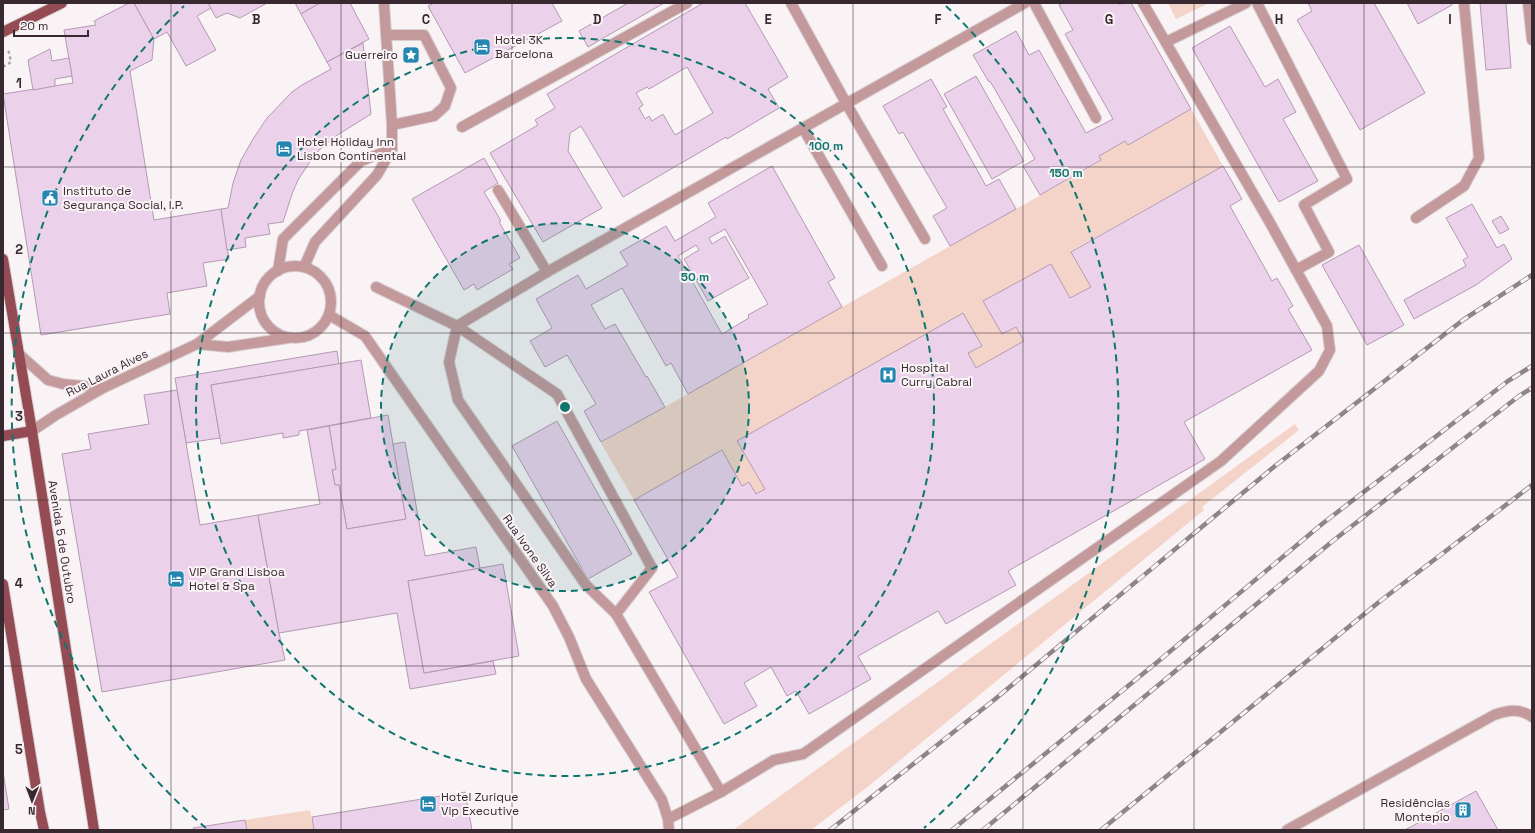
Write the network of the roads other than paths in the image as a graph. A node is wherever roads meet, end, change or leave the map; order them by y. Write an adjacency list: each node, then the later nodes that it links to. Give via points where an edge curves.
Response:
1 (62, 3): 12 (main road)
2 (384, 3): 13 (street)
3 (687, 3): 19 (street)
4 (1025, 3): 16 (street)
5 (1034, 3): 17 (street)
6 (1143, 3): 15 (street)
7 (1246, 3): 15 (street)
8 (1257, 3): 28 (street, via 1346,179 1304,205 1329,252)
9 (1464, 3): 23 (street, via 1479,158 1464,186)
10 (1528, 3): 14 (street)
11 (794, 4): 16 (street)
12 (3, 32)
13 (386, 35): 18 (street); 18 (street, via 424,35 451,88 445,106 434,116)
14 (1532, 40)
15 (1166, 42): 28 (street)
16 (846, 104): 20 (street); 24 (street)
17 (1096, 118)
18 (392, 125): 21 (street)
19 (462, 128)
20 (803, 128): 26 (street); 30 (street)
21 (392, 149): 27 (street, via 377,175 315,242); 29 (street, via 361,161 282,239)
22 (498, 190): 30 (street)
23 (1416, 218)
24 (925, 239)
25 (3, 259): 37 (main road, Avenida 5 de Outubro)
26 (882, 266)
27 (304, 267): 29 (street, via 295,266); 33 (street, via 324,280 331,303)
28 (1296, 270): 44 (street, via 1327,326 1330,350 1319,371 1221,461 803,754 774,760)
29 (278, 271): 32 (street, via 263,285)
30 (547, 272): 34 (street)
31 (376, 287): 34 (street)
32 (260, 296): 35 (street, via 263,318 270,328); 36 (street, Rua Laura Alves)
33 (329, 315): 35 (street, via 314,333); 45 (street, Rua Ivone Silva, via 365,336 553,606 570,637 586,679 662,800)
34 (457, 326): 42 (street, via 449,362 458,400 586,585); 42 (street, via 557,394 652,568)
35 (291, 338): 36 (street, via 228,347)
36 (197, 344): 38 (street, Rua Laura Alves)
37 (19, 354): 38 (street, via 48,380); 39 (main road, Avenida 5 de Outubro)
38 (104, 388): 39 (street, Rua Laura Alves)
39 (32, 430): 40 (main road); 47 (main road, Avenida 5 de Outubro)
40 (3, 436)
41 (3, 584): 46 (main road)
42 (616, 614): 44 (street)
43 (1532, 717): 49 (street, via 1517,710 1494,714)
44 (721, 792): 45 (street)
45 (668, 819): 48 (street, Rua Ivone Silva)
46 (44, 830)
47 (94, 830)
48 (669, 830)
49 (1287, 830)

